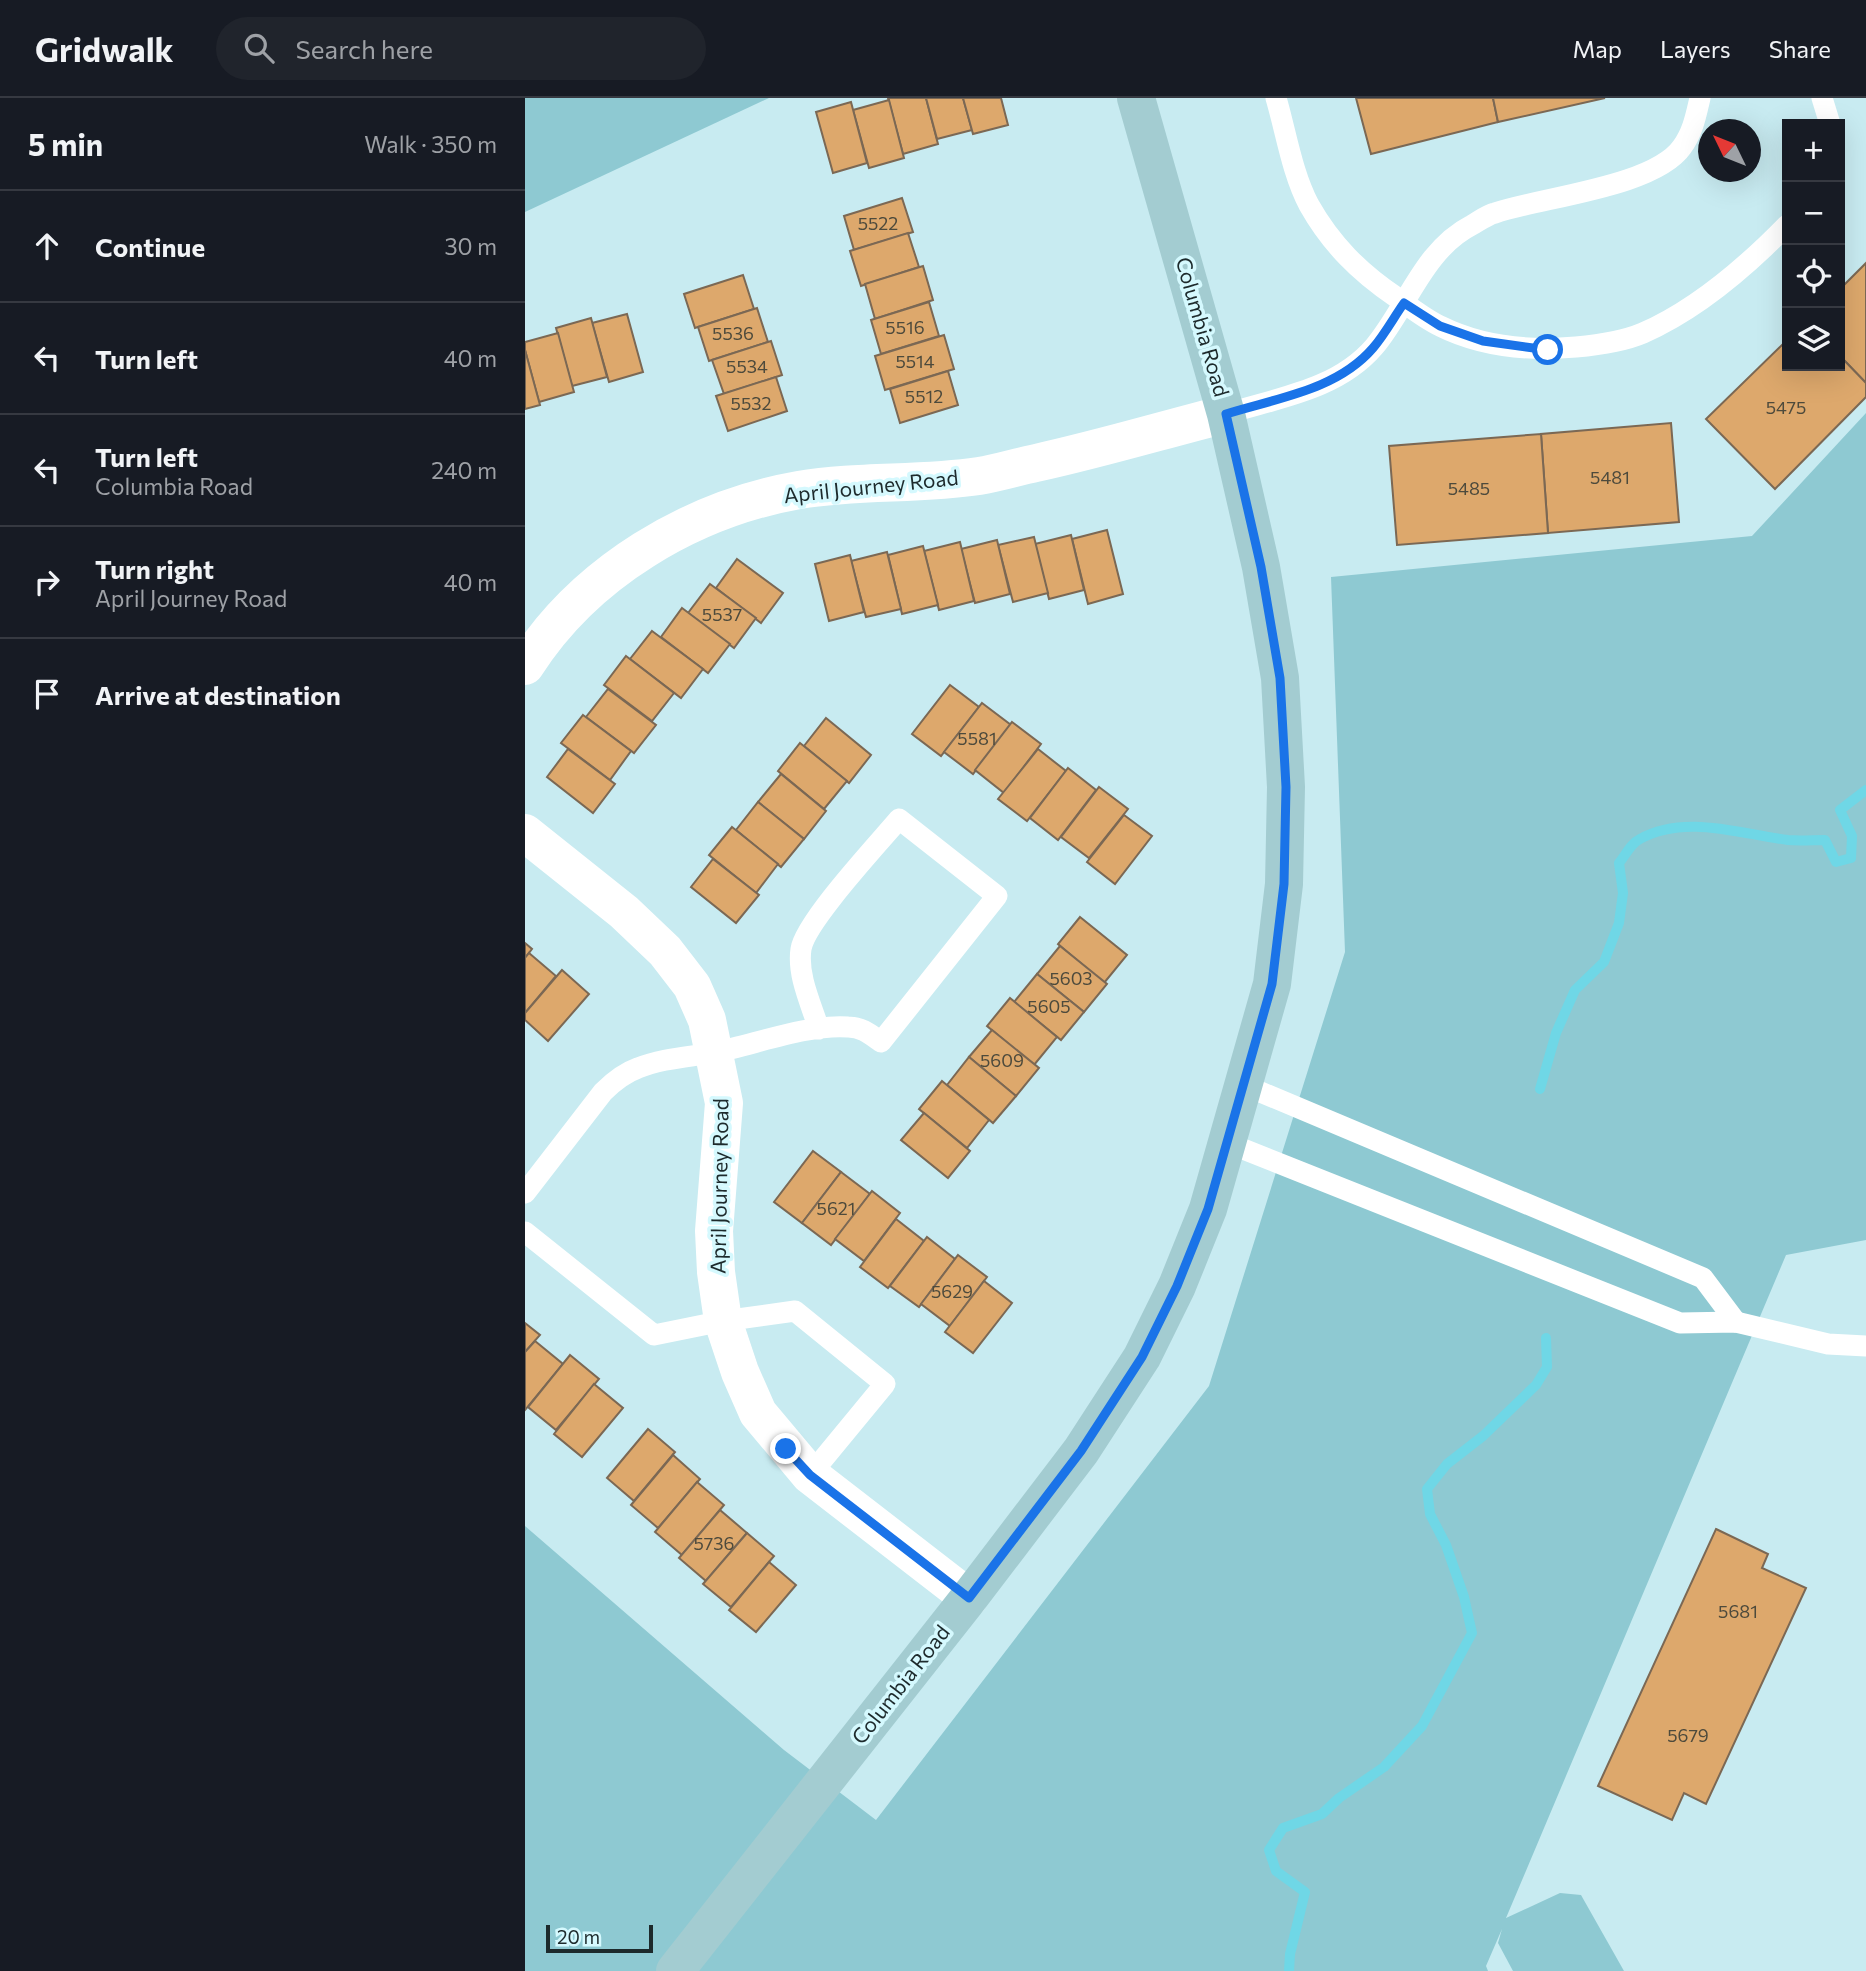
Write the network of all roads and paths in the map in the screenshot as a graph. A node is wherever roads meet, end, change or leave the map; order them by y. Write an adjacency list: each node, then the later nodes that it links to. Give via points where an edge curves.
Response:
1 (1136, 98): 8 (main road, Columbia Road)
2 (1276, 98): 7 (lane, via 1308,202 1326,233 1371,280)
3 (1700, 98): 7 (lane, via 1682,149 1663,165 1635,177 1493,213 1443,246)
4 (1822, 98): 5 (lane)
5 (1828, 119)
6 (1782, 230): 7 (lane, via 1709,294 1664,322 1619,341 1548,350 1483,341 1440,326)
7 (1404, 303): 8 (lane, via 1374,347 1353,367 1325,384)
8 (1226, 414): 9 (street, April Journey Road, via 979,476 800,490 715,513 633,556 599,582 564,615); 13 (main road, Columbia Road, via 1261,567 1280,678 1286,787 1284,884 1272,984)
9 (525, 666)
10 (525, 832): 12 (street, April Journey Road, via 666,951 692,986)
11 (818, 1028): 11 (lane, via 865,1029 881,1042 997,896 899,819 810,927 801,948 802,974); 12 (lane)
12 (715, 1052): 15 (lane, via 659,1061 615,1080); 17 (street, April Journey Road, via 724,1103 715,1231)
13 (1244, 1084): 14 (main road, Columbia Road); 18 (lane, via 1703,1278)
14 (1228, 1143): 18 (lane, via 1680,1323); 21 (main road, Columbia Road, via 1208,1209 1142,1357 1081,1451)
15 (525, 1193)
16 (525, 1232): 17 (lane, via 654,1335)
17 (723, 1321): 20 (street, April Journey Road, via 758,1413); 20 (lane, via 795,1311 885,1384)
18 (1736, 1322): 19 (lane, via 1828,1344)
19 (1866, 1346)
20 (810, 1475): 21 (street, April Journey Road)
21 (969, 1598): 22 (main road, Columbia Road)
22 (675, 1971)

